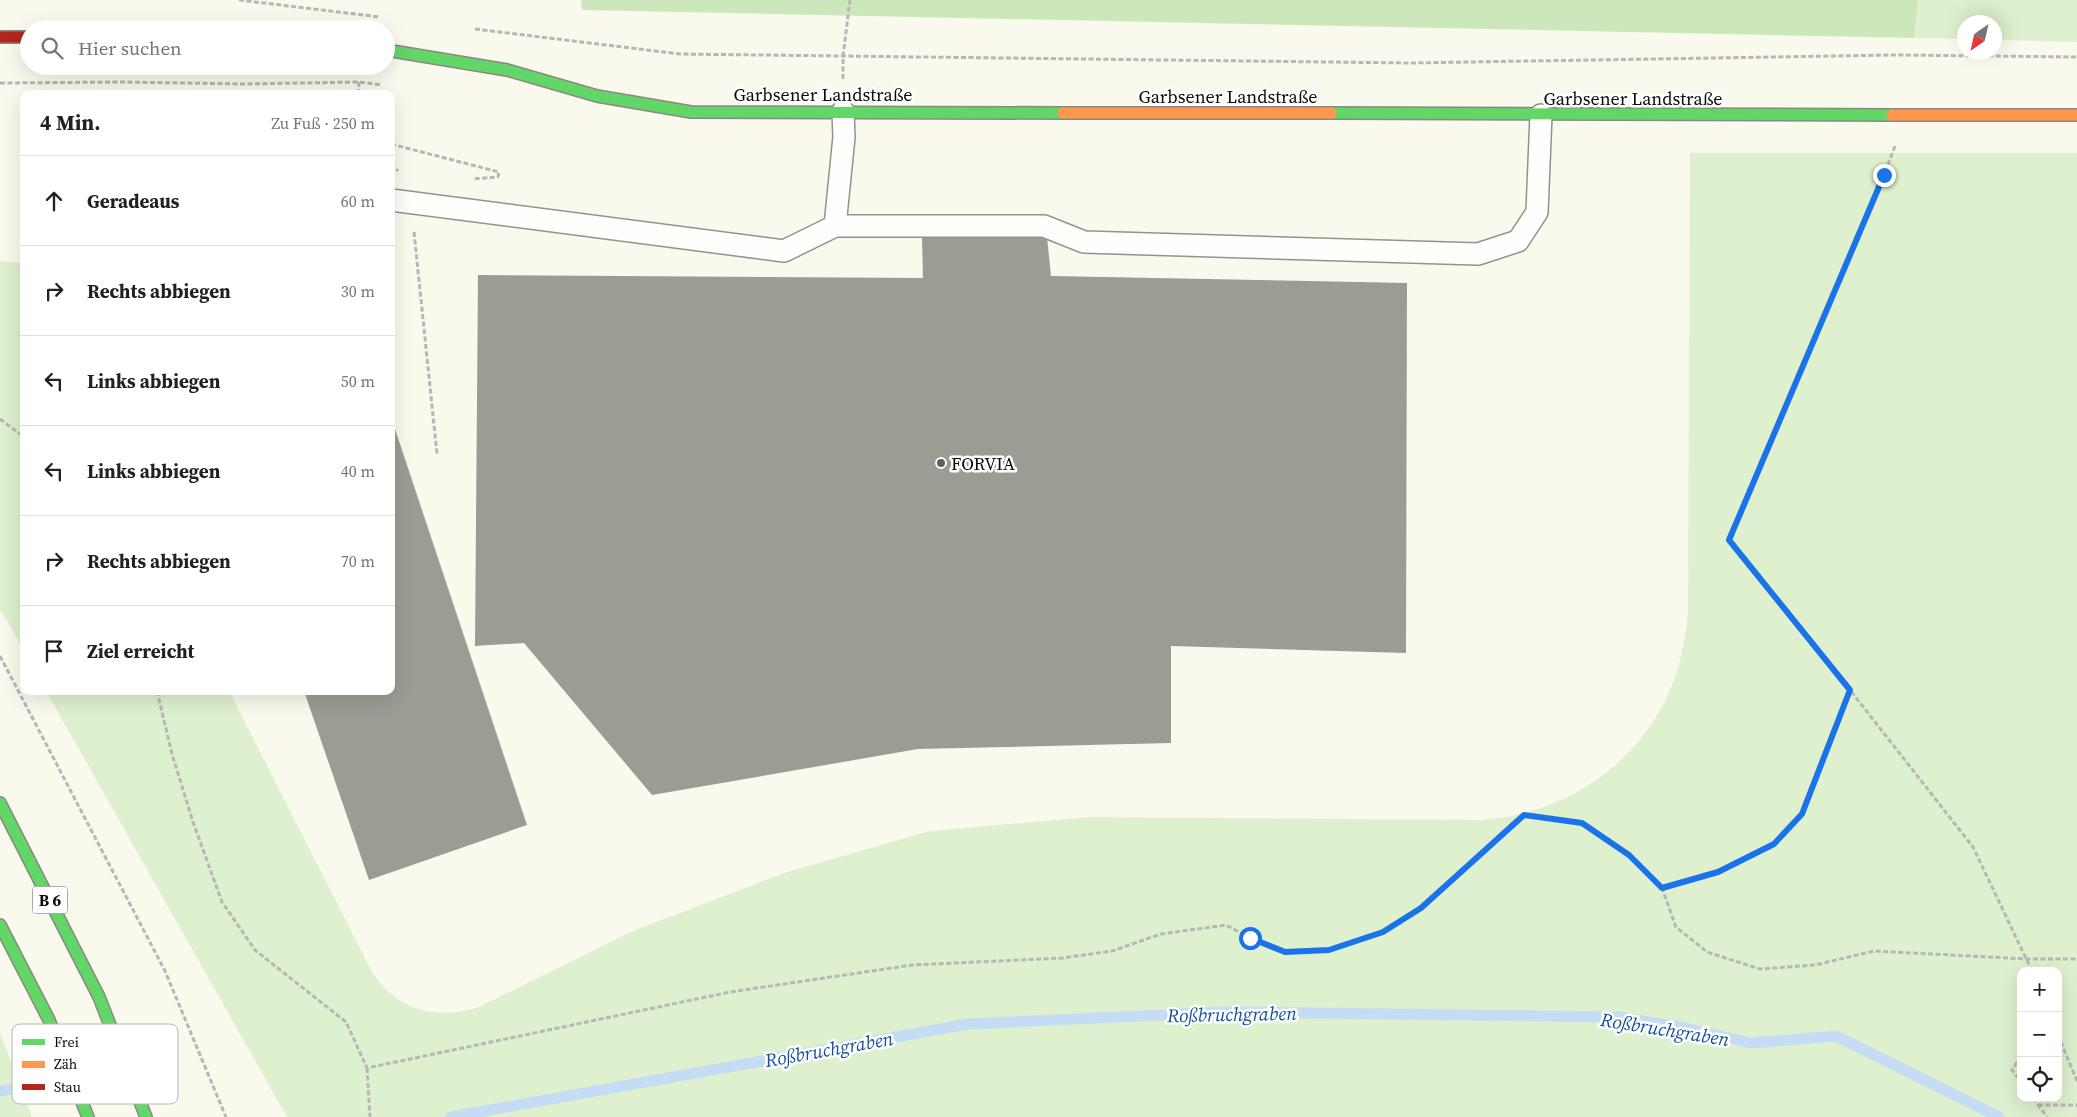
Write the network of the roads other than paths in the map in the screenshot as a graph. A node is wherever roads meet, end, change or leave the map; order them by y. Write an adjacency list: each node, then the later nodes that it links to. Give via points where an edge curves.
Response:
1 (0, 37): 2 (main road)
2 (20, 37)
3 (395, 52): 4 (main road, Garbsener Landstraße, via 506,70 598,96 691,112)
4 (843, 111): 5 (main road, Garbsener Landstraße); 8 (lane)
5 (1541, 115): 6 (main road, Garbsener Landstraße); 8 (lane, via 1537,212 1518,240 1478,254 1084,242 1044,226)
6 (2077, 115)
7 (401, 201): 8 (lane, via 784,251)
8 (836, 226)
9 (0, 803): 12 (main road, B 6, via 99,997)
10 (0, 925): 11 (main road)
11 (51, 1024)
12 (110, 1024)
13 (83, 1104): 15 (main road)
14 (141, 1104): 16 (main road, B 6)
15 (88, 1117)
16 (146, 1117)

